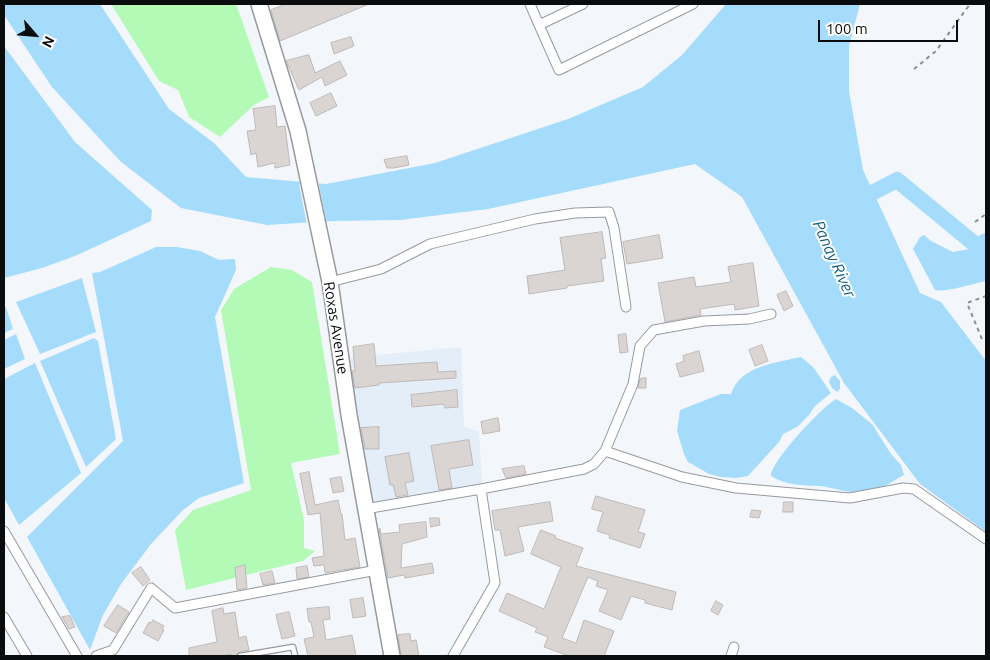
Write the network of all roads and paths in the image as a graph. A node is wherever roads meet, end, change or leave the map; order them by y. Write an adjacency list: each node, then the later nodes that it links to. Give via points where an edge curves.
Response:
1 (259, 4): 10 (main road, Roxas Avenue, via 298,131)
2 (530, 4): 6 (street)
3 (583, 4): 6 (street)
4 (693, 4): 6 (street, via 559,70)
5 (970, 4): 7 (path, via 936,51)
6 (539, 25)
7 (914, 69)
8 (986, 214): 9 (path)
9 (976, 222)
10 (330, 282): 12 (street, via 381,269 430,244 536,219 609,212); 17 (main road, Roxas Avenue)
11 (986, 296): 14 (path, via 967,303)
12 (626, 307)
13 (771, 314): 15 (street, via 749,319 704,320 654,330 640,346 633,384)
14 (982, 339)
15 (605, 451): 16 (street, via 594,464 584,469); 19 (street, via 682,477 736,488 850,498 903,488 914,489)
16 (481, 489): 17 (street); 28 (street, via 495,583)
17 (365, 509): 20 (main road, Roxas Avenue)
18 (4, 531): 23 (street)
19 (986, 539)
20 (377, 570): 24 (street, via 175,608 152,588 113,650); 27 (main road, Roxas Avenue)
21 (4, 617): 22 (street)
22 (27, 656)
23 (76, 656)
24 (96, 656)
25 (240, 656): 26 (lane, via 293,647)
26 (295, 656)
27 (392, 656)
28 (453, 656)

